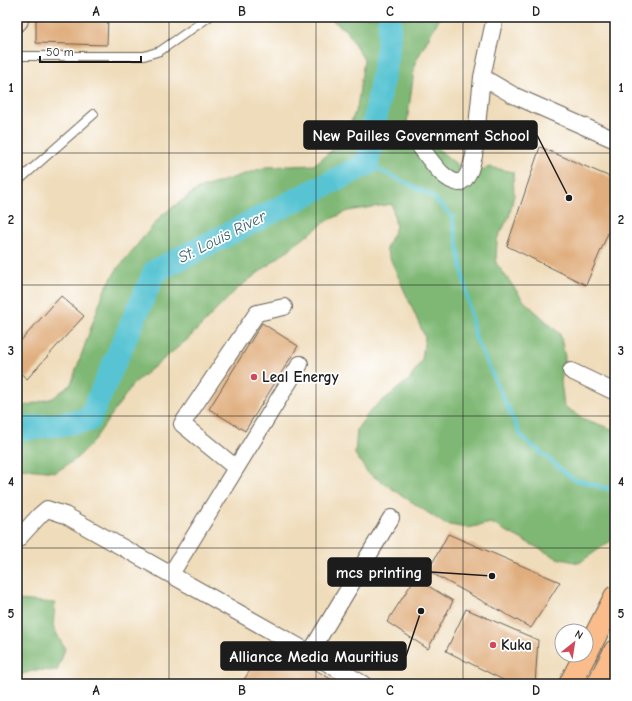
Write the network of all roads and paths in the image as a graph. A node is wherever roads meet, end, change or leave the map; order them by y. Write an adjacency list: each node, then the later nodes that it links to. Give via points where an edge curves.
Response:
1 (210, 17): 3 (lane, via 160,51 144,56)
2 (495, 17): 4 (street)
3 (17, 56)
4 (482, 77): 6 (street, via 513,95); 7 (street, via 474,156 465,179 459,183 446,178)
5 (94, 114): 8 (lane)
6 (615, 140)
7 (421, 148)
8 (17, 182)
9 (284, 306): 13 (street, via 257,313 182,424)
10 (300, 364): 13 (street)
11 (571, 371): 12 (street)
12 (615, 392)
13 (236, 468): 16 (street)
14 (391, 518): 20 (street)
15 (17, 540): 16 (street, via 47,509 65,515)
16 (171, 574): 20 (street)
17 (615, 597): 18 (highway)
18 (594, 638)
19 (615, 651): 24 (highway)
20 (310, 652): 22 (street)
21 (581, 663): 23 (highway)
22 (359, 683)
23 (570, 684)
24 (598, 684)

